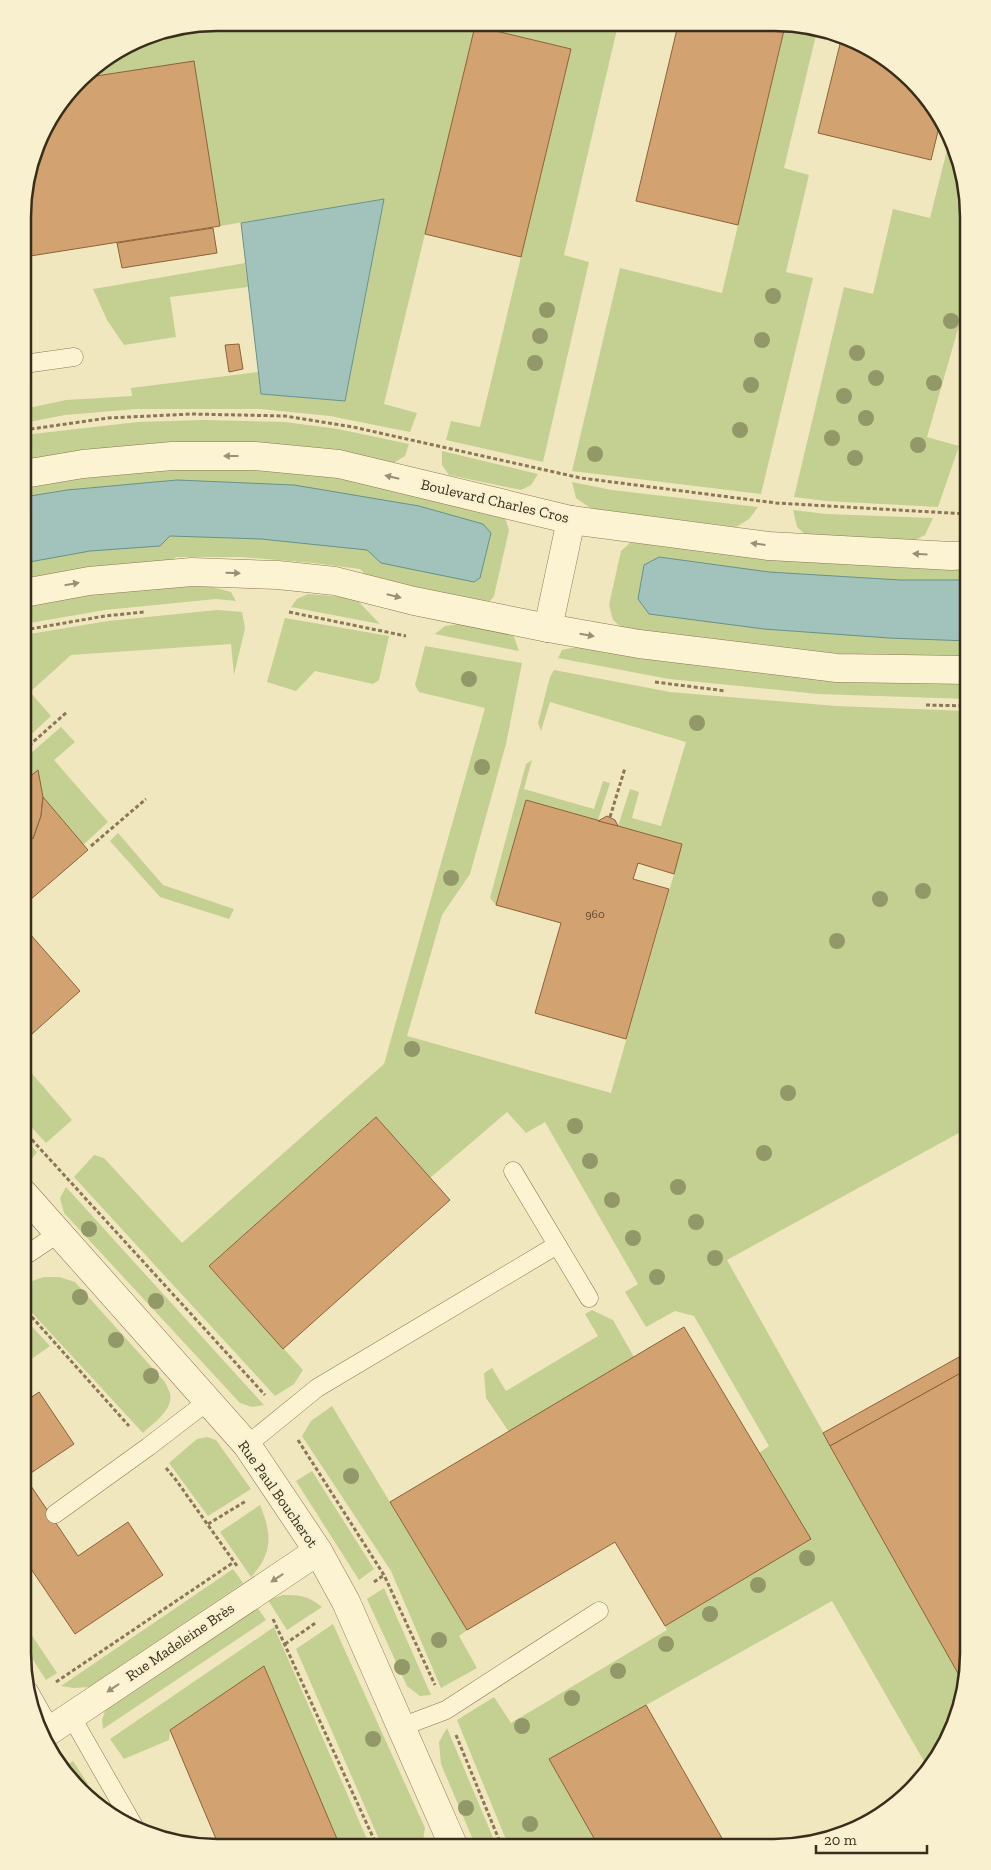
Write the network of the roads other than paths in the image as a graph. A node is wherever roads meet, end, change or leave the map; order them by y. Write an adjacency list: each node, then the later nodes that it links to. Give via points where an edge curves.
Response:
1 (74, 356): 2 (lane)
2 (31, 363)
3 (31, 473): 4 (street, Boulevard Charles Cros, one-way to 3, via 339,464 255,456 172,456 83,464)
4 (571, 520): 5 (street, Boulevard Charles Cros, one-way to 4, via 769,546); 7 (street)
5 (960, 555)
6 (31, 592): 7 (street, one-way to 7, via 88,582 192,572 278,575 335,582)
7 (548, 628): 8 (street, one-way to 8, via 639,644 837,668)
8 (960, 670)
9 (513, 1171): 12 (lane)
10 (31, 1202): 11 (street, Rue Paul Boucherot)
11 (59, 1233): 13 (lane); 15 (street, Rue Paul Boucherot)
12 (557, 1245): 14 (lane); 16 (lane, via 317,1388)
13 (31, 1252)
14 (589, 1298)
15 (208, 1401): 16 (street, Rue Paul Boucherot); 17 (lane)
16 (247, 1445): 18 (street, Rue Paul Boucherot)
17 (55, 1514)
18 (318, 1551): 21 (street, Rue Madeleine Brès, one-way to 21); 22 (street, Rue Paul Boucherot, via 346,1602)
19 (599, 1611): 22 (lane, via 446,1710)
20 (39, 1705): 21 (lane)
21 (55, 1727): 23 (lane)
22 (401, 1727): 24 (street, Rue Paul Boucherot)
23 (124, 1814)
24 (451, 1839)

